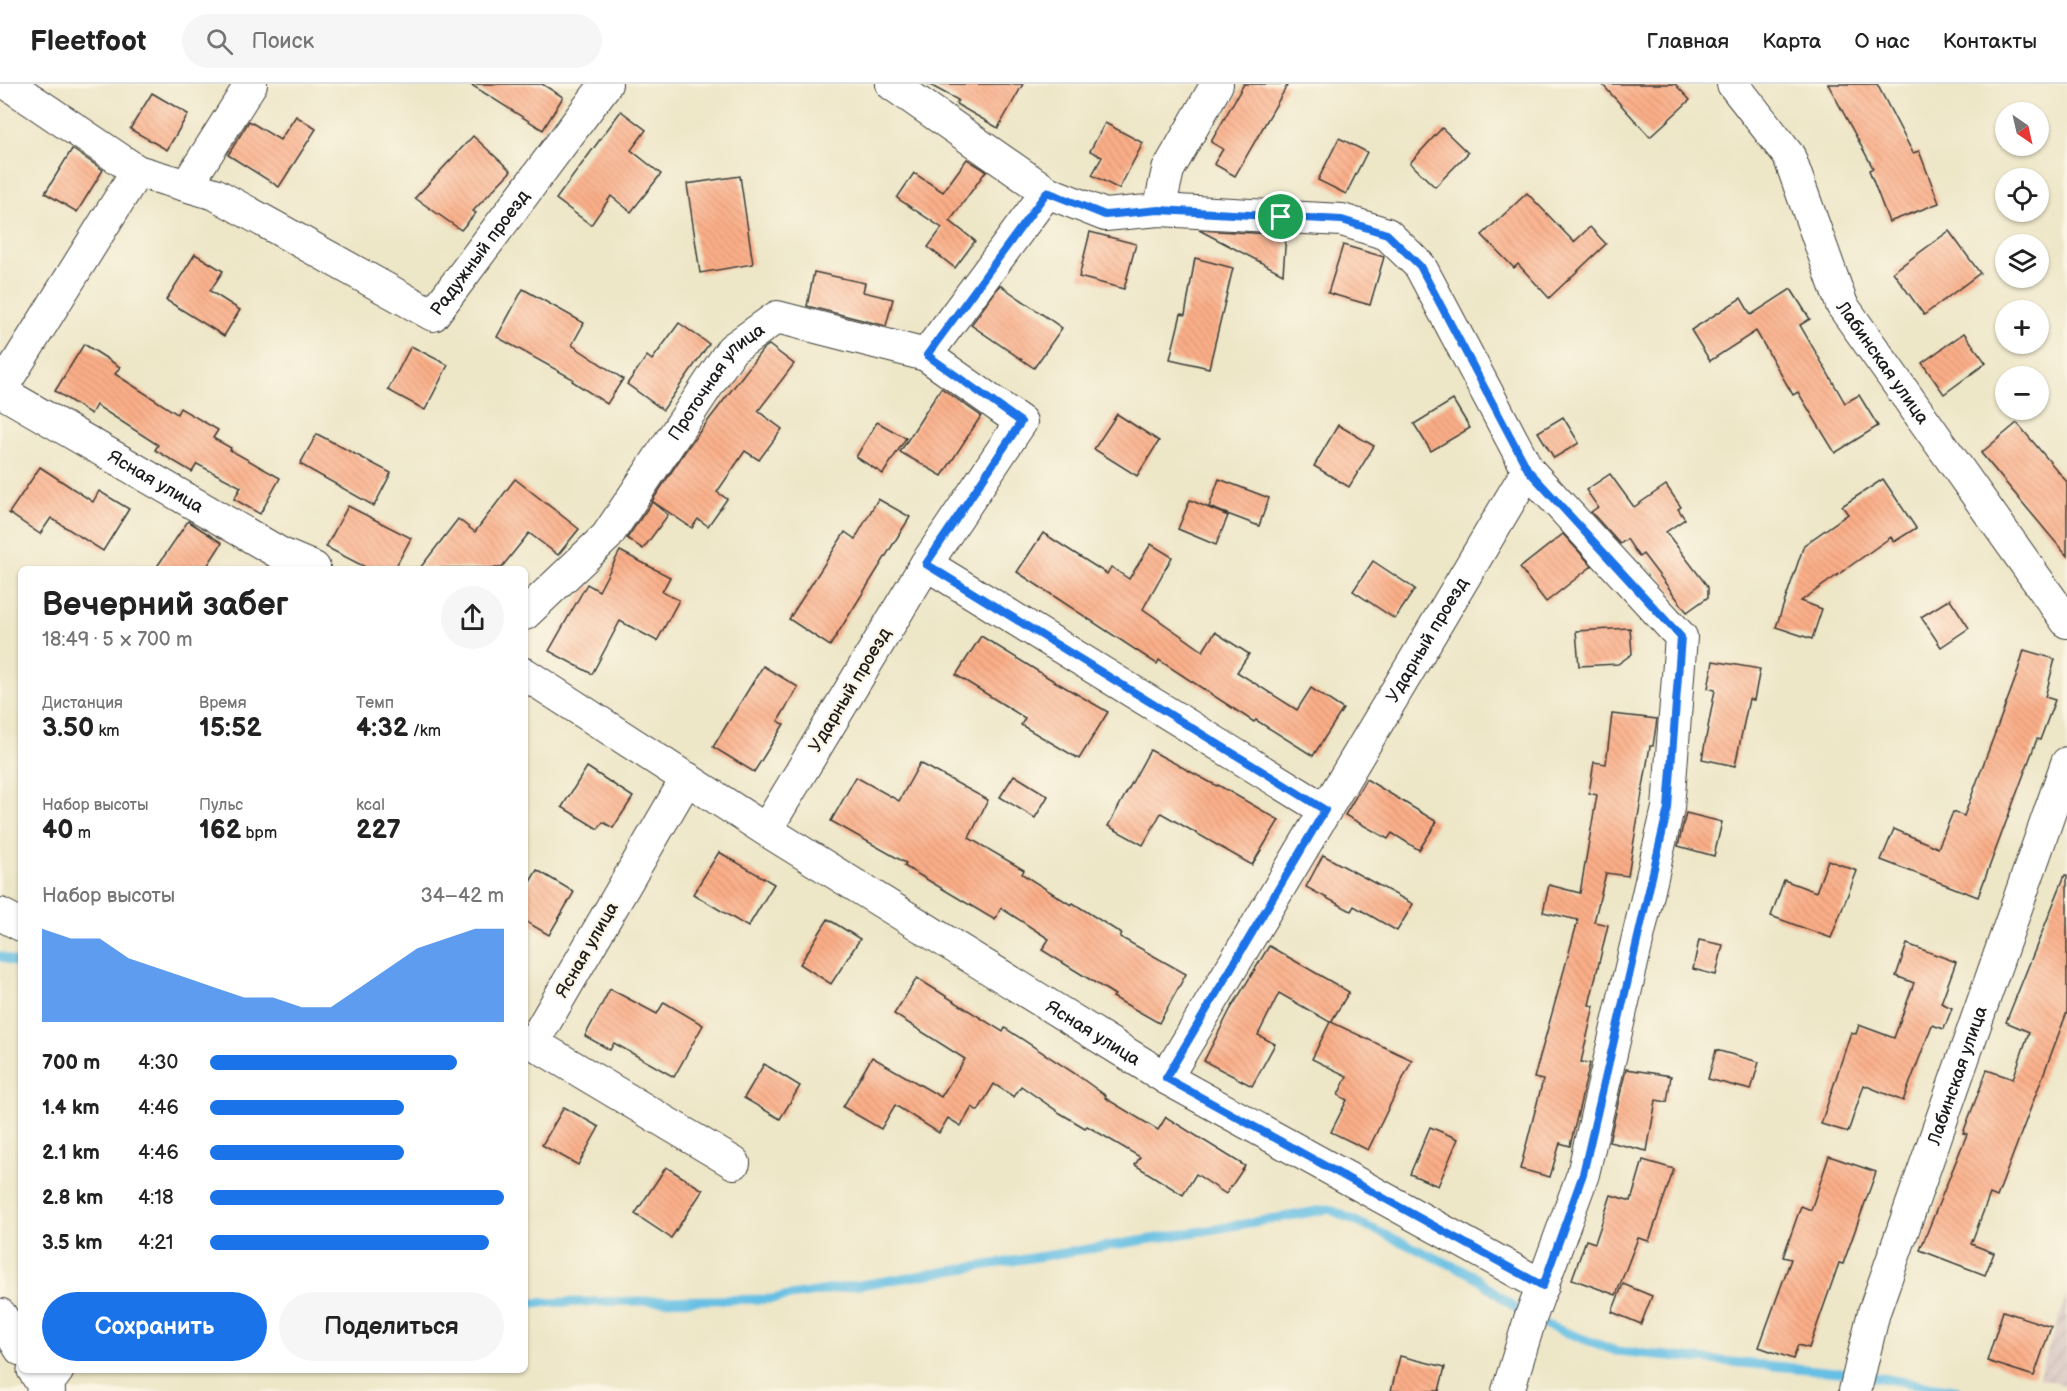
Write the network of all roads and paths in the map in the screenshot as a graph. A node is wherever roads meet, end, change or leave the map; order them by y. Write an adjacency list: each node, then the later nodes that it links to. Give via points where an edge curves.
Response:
1 (8, 84): 7 (street, Радужный проезд)
2 (251, 84): 8 (street)
3 (606, 84): 8 (street, Радужный проезд, via 433,315 215,194)
4 (892, 84): 9 (street)
5 (1217, 84): 10 (street, via 1168,170)
6 (1733, 84): 18 (street, Лабинская улица, via 1789,156 1842,305)
7 (137, 171): 8 (street, Радужный проезд); 12 (street)
8 (187, 185)
9 (1047, 192): 10 (street, via 1105,215); 11 (street)
10 (1159, 210): 13 (street, via 1342,220 1387,234 1420,266)
11 (927, 355): 15 (street, Ударный проезд, via 1021,422); 17 (street, Проточная улица, via 777,317 732,349 607,536)
12 (0, 391): 14 (street, Ясная улица)
13 (1528, 470): 22 (street, Ударный проезд); 28 (street, via 1681,637 1668,808 1583,1174)
14 (278, 561): 16 (street, Ясная улица)
15 (926, 564): 22 (street); 23 (street, Ударный проезд)
16 (304, 566)
17 (528, 612)
18 (2067, 622)
19 (528, 676): 21 (street, Ясная улица)
20 (2067, 763): 32 (street, Лабинская улица, via 1874,1312)
21 (687, 778): 26 (street, Ясная улица); 27 (street, Ясная улица, via 532,1043)
22 (1325, 810): 26 (street, Ударный проезд)
23 (775, 815)
24 (0, 914): 25 (street)
25 (18, 923)
26 (1166, 1078): 28 (street, Ясная улица)
27 (734, 1163)
28 (1543, 1286): 31 (street)
29 (0, 1315): 30 (street)
30 (18, 1344)
31 (1508, 1391)
32 (1855, 1391)

